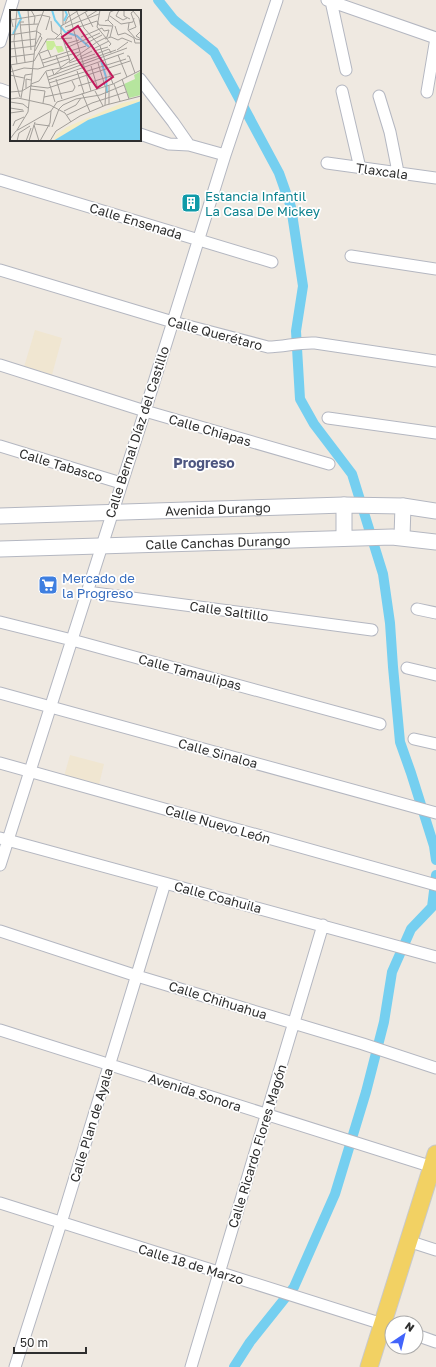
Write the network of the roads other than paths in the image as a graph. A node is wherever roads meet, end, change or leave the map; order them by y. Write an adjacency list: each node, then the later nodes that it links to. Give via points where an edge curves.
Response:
1 (13, 0): 4 (street)
2 (276, 0): 16 (street, Calle Bernal Díaz del Castillo)
3 (329, 1): 5 (street); 7 (street)
4 (7, 12): 6 (street)
5 (436, 38): 11 (street)
6 (0, 42)
7 (346, 70)
8 (141, 80): 15 (street)
9 (0, 89): 12 (street)
10 (342, 91): 18 (street)
11 (427, 92)
12 (10, 93)
13 (379, 96): 19 (street)
14 (141, 134): 15 (street, via 169,144)
15 (189, 145): 16 (street)
16 (225, 155): 22 (street, Calle Bernal Díaz del Castillo)
17 (327, 163): 18 (street, Tlaxcala)
18 (360, 168): 19 (street, Tlaxcala)
19 (398, 172): 20 (street, Tlaxcala)
20 (436, 178)
21 (0, 180): 22 (street, Calle Ensenada)
22 (198, 240): 24 (street, Calle Ensenada); 27 (street, Calle Bernal Díaz del Castillo)
23 (351, 256): 25 (street)
24 (272, 262)
25 (436, 269)
26 (0, 270): 27 (street, Calle Querétaro)
27 (173, 322): 28 (street, Calle Querétaro, via 268,347 304,342); 30 (street, Calle Bernal Díaz del Castillo)
28 (436, 361)
29 (0, 365): 30 (street, Calle Chiapas)
30 (145, 411): 34 (street, Calle Chiapas); 35 (street, Calle Bernal Díaz del Castillo)
31 (328, 418): 32 (street)
32 (436, 433)
33 (0, 446): 35 (street, Calle Tabasco)
34 (329, 464)
35 (121, 483): 39 (street, Calle Bernal Díaz del Castillo)
36 (344, 505): 37 (main road, Avenida Durango); 39 (main road, Avenida Durango); 42 (main road)
37 (397, 505): 38 (main road, Avenida Durango); 41 (main road)
38 (436, 511)
39 (112, 512): 40 (main road, Avenida Durango); 44 (street, Calle Bernal Díaz del Castillo)
40 (0, 516)
41 (397, 537): 42 (main road, Calle Canchas Durango); 43 (main road, Calle Canchas Durango)
42 (344, 538): 44 (main road, Calle Canchas Durango)
43 (436, 542)
44 (101, 545): 45 (main road, Calle Canchas Durango); 46 (street, Calle Bernal Díaz del Castillo)
45 (0, 549)
46 (87, 592): 50 (street, Calle Saltillo); 51 (street, Calle Bernal Díaz del Castillo)
47 (417, 609): 48 (street)
48 (436, 613)
49 (0, 622): 51 (street, Calle Tamaulipas)
50 (372, 630)
51 (72, 640): 55 (street, Calle Bernal Díaz del Castillo); 56 (street, Calle Tamaulipas)
52 (407, 668): 53 (street)
53 (436, 675)
54 (0, 693): 55 (street, Calle Sinaloa)
55 (51, 707): 60 (street, Calle Bernal Díaz del Castillo); 61 (street, Calle Sinaloa)
56 (380, 724)
57 (414, 738): 58 (street)
58 (436, 744)
59 (0, 763): 60 (street, Calle Nuevo León)
60 (30, 772): 62 (street, Calle Bernal Díaz del Castillo); 65 (street, Calle Nuevo León)
61 (436, 813)
62 (4, 839): 63 (street, Calle Bernal Díaz del Castillo); 64 (street, Calle Coahuila)
63 (0, 865)
64 (165, 883): 66 (street, Calle Coahuila); 69 (street, Calle Plan de Ayala)
65 (436, 885)
66 (323, 925): 68 (street, Calle Coahuila); 70 (street, Calle Ricardo Flores Magón)
67 (0, 931): 69 (street, Calle Chihuahua)
68 (436, 957)
69 (137, 976): 70 (street, Calle Chihuahua); 72 (street, Calle Plan de Ayala)
70 (293, 1023): 73 (street, Calle Chihuahua); 74 (street, Calle Ricardo Flores Magón)
71 (0, 1030): 72 (street, Avenida Sonora)
72 (109, 1064): 74 (street, Avenida Sonora); 77 (street, Calle Plan de Ayala)
73 (436, 1068)
74 (266, 1114): 75 (street, Avenida Sonora, via 361,1145); 80 (street, Calle Ricardo Flores Magón)
75 (435, 1163): 78 (main road)
76 (0, 1203): 77 (street, Calle 18 de Marzo)
77 (61, 1223): 80 (street, Calle 18 de Marzo); 86 (street, Calle Plan de Ayala)
78 (408, 1241): 79 (street); 81 (main road)
79 (436, 1250)
80 (219, 1272): 82 (street, Calle 18 de Marzo); 87 (street, Calle Ricardo Flores Magón)
81 (390, 1315)
82 (384, 1325)
83 (384, 1333): 88 (main road)
84 (424, 1338): 85 (street)
85 (436, 1342)
86 (15, 1367)
87 (191, 1367)
88 (369, 1367)

